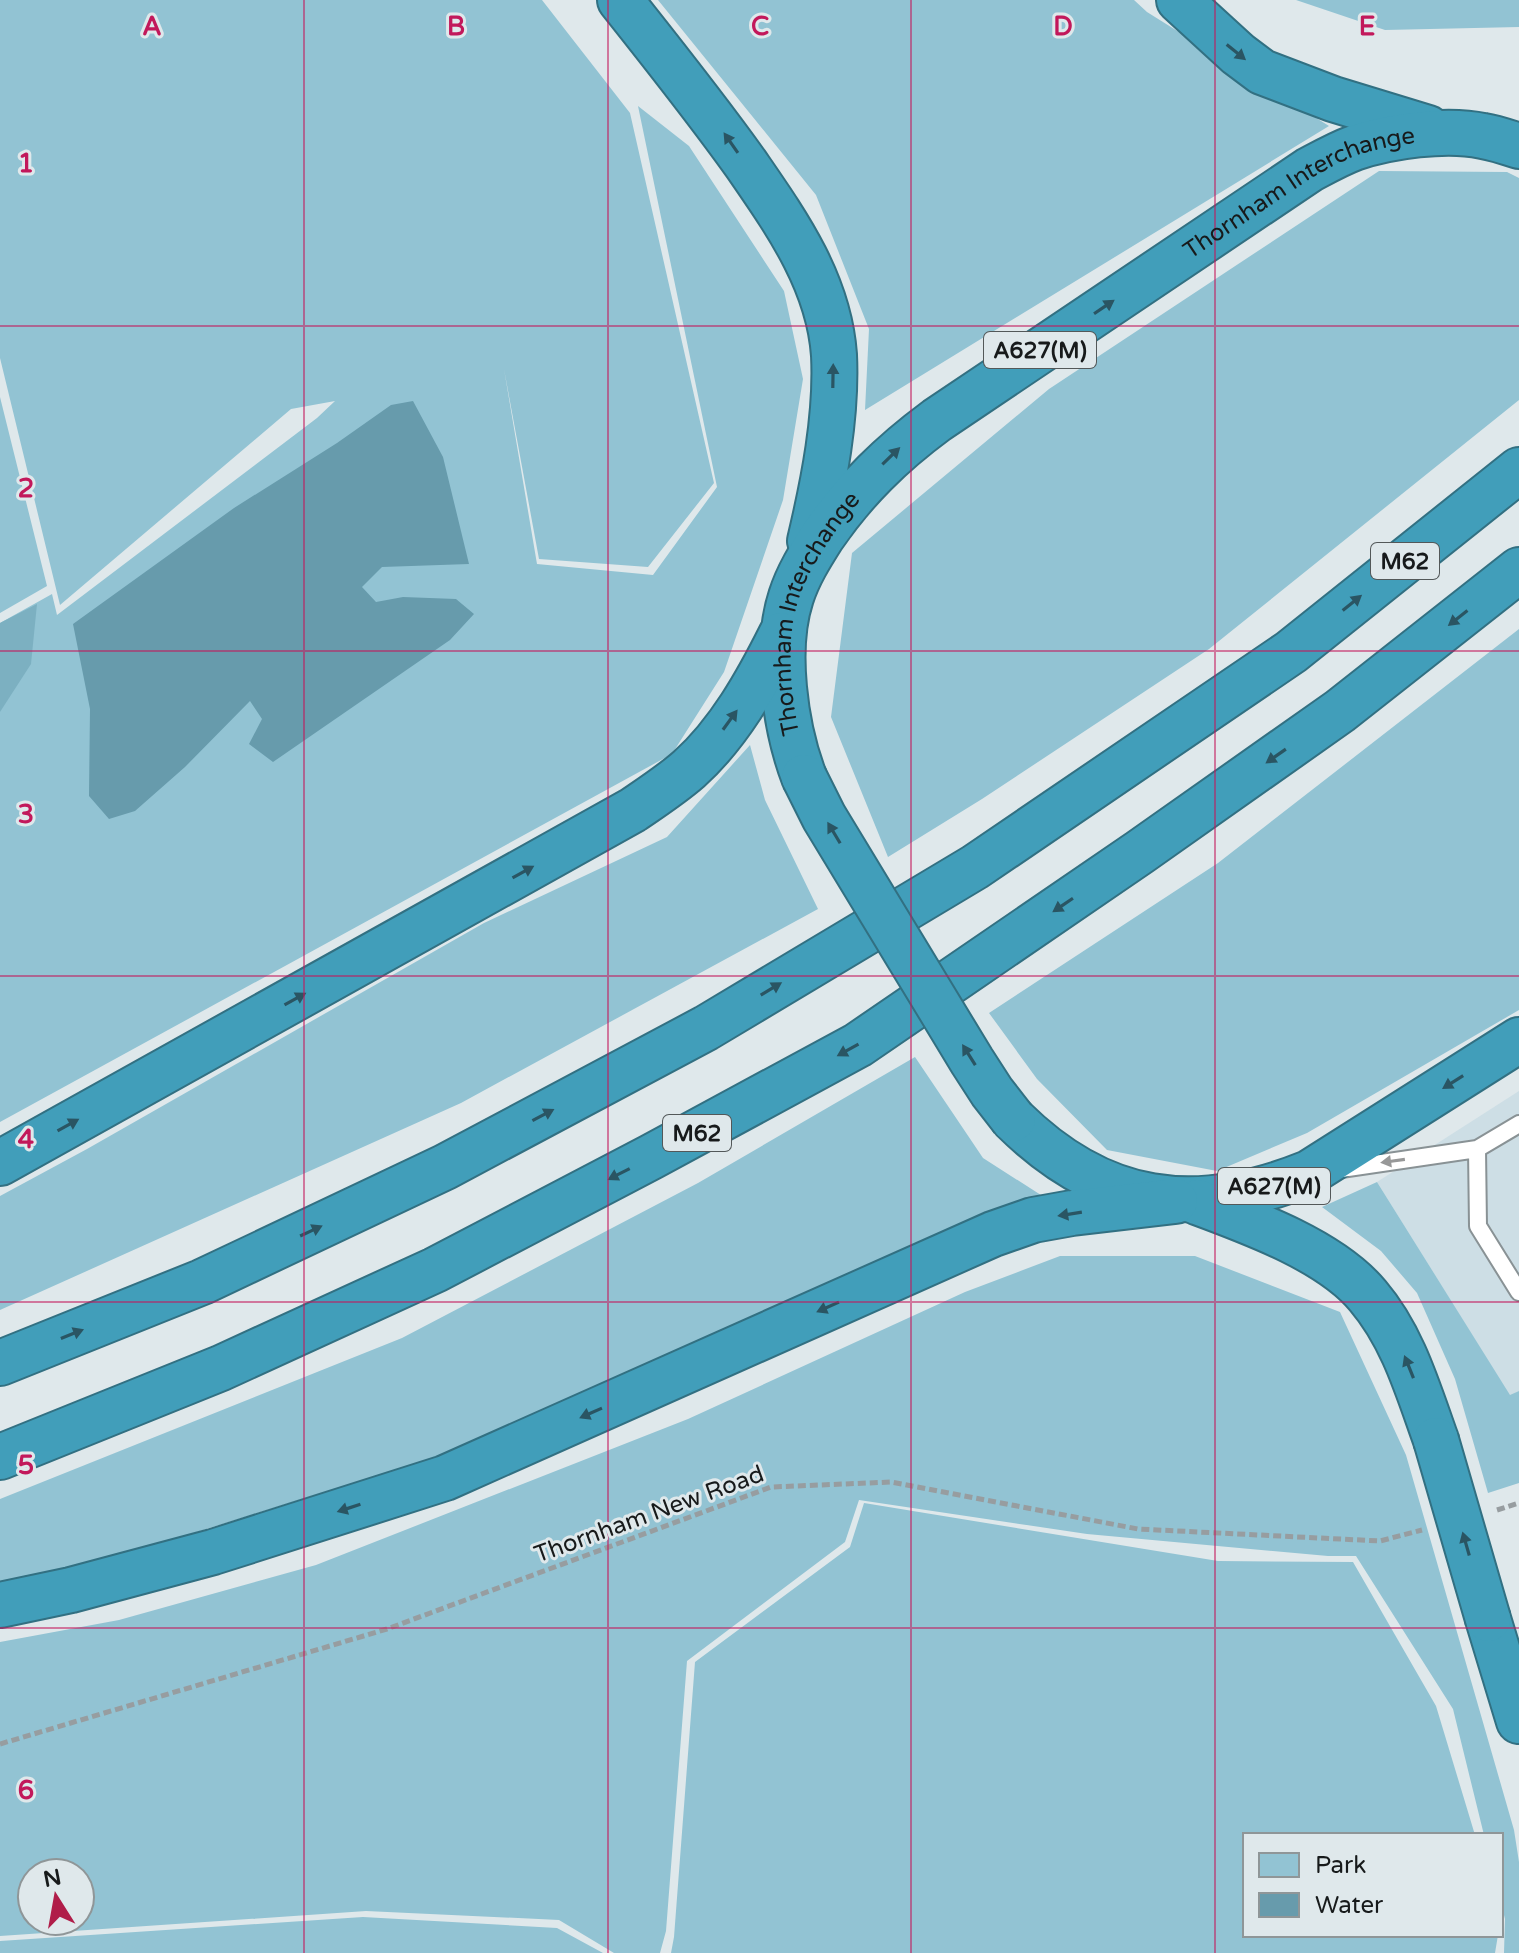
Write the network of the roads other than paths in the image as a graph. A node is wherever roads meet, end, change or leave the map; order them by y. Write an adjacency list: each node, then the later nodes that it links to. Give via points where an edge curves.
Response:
1 (620, 0): 5 (highway, A627(M), one-way to 1, via 824,480 833,399 834,354 818,285 779,212)
2 (1179, 0): 3 (highway, A627(M), one-way to 3, via 1262,72 1415,125)
3 (1493, 135): 5 (highway, Thornham Interchange / A627(M), one-way to 3, via 840,511 899,448 1309,170 1369,144 1412,136)
4 (1519, 470): 15 (highway, M62, one-way to 4, via 202,1282 445,1167 706,1028 975,867 1291,652)
5 (805, 563): 7 (highway, Thornham Interchange / A627(M))
6 (1519, 570): 16 (highway, M62, one-way to 16, via 1340,711 858,1045 435,1270 221,1368)
7 (785, 628): 11 (highway, one-way to 7, via 653,797 711,746 762,673); 13 (highway, Thornham Interchange / A627(M), one-way to 7, bridge, via 1133,1193 1074,1168 1013,1119 972,1061 804,777 786,708)
8 (1519, 1040): 12 (highway, Thornham Interchange / A627(M), one-way to 12)
9 (1519, 1124): 10 (lane)
10 (1477, 1149): 12 (lane, one-way to 12); 14 (lane, via 1478,1226)
11 (0, 1163)
12 (1309, 1173): 13 (highway, Thornham Interchange / A627(M), via 1250,1193)
13 (1184, 1201): 17 (highway, one-way to 17, via 1033,1220 445,1478 213,1552); 18 (highway, A627(M), one-way to 13, bridge, via 1436,1440 1384,1317 1343,1271 1243,1219)
14 (1519, 1292)
15 (0, 1363)
16 (0, 1457)
17 (0, 1605)
18 (1519, 1721)

